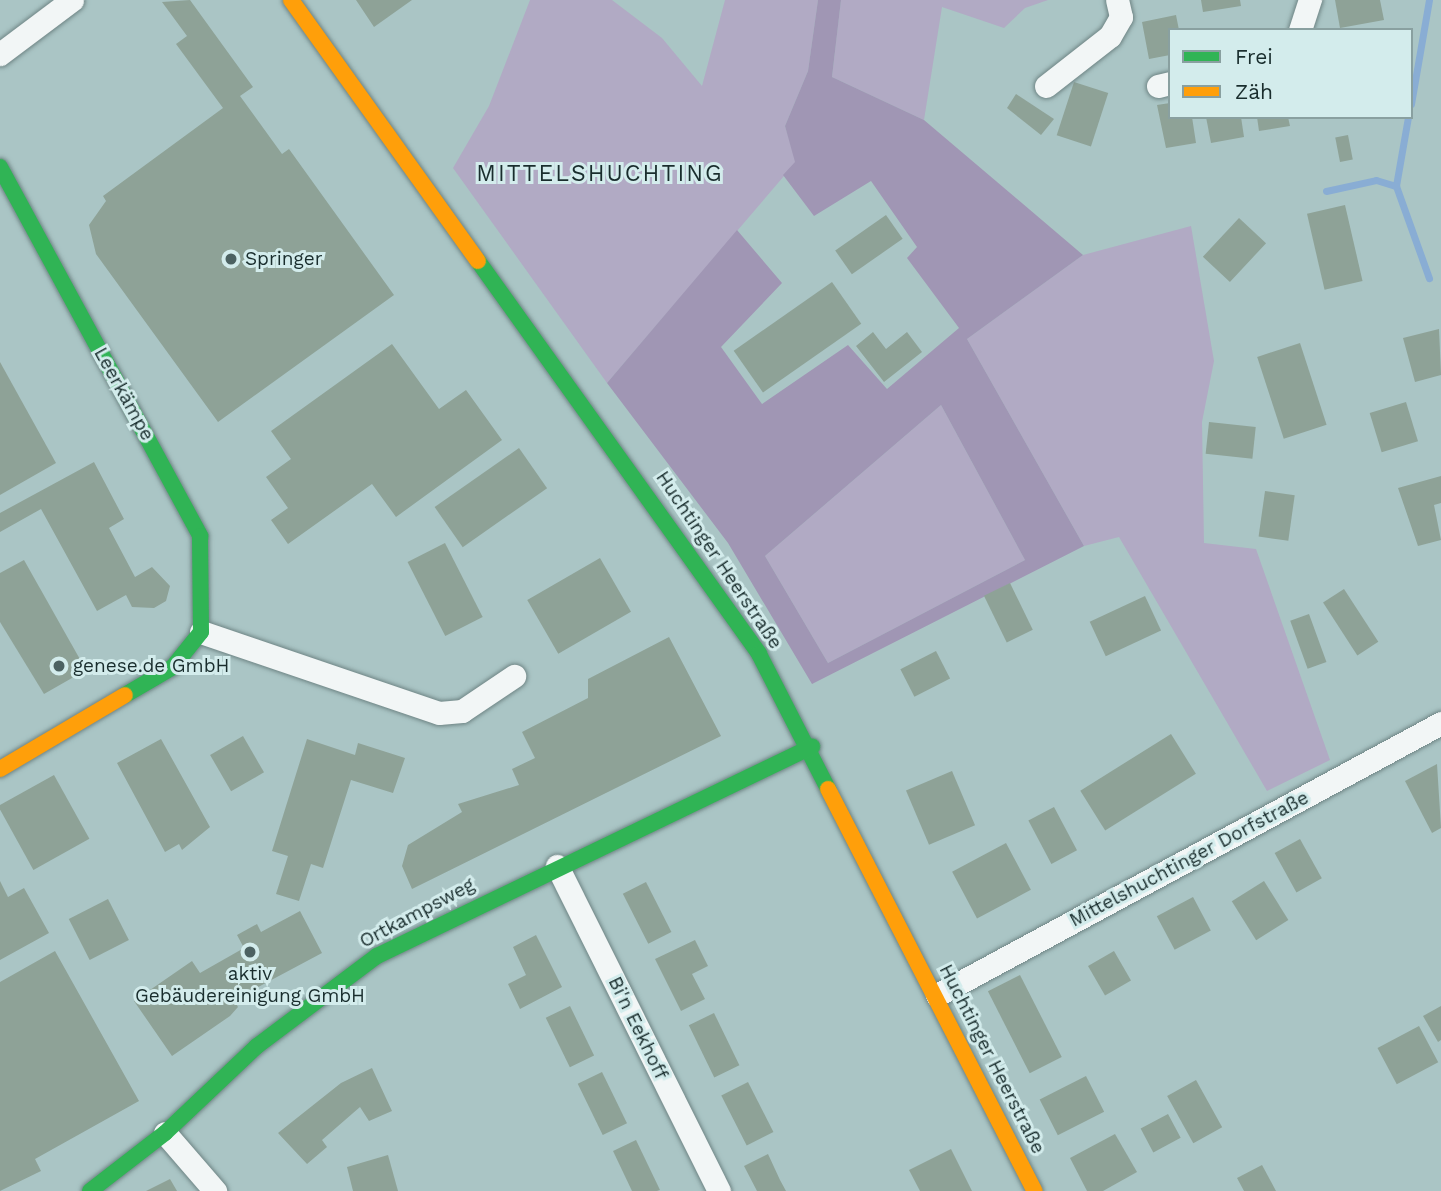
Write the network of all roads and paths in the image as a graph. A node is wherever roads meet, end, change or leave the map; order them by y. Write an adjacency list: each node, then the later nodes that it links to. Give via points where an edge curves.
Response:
1 (72, 0): 4 (street)
2 (290, 0): 10 (street, Huchtinger Heerstraße, via 703,568)
3 (1117, 0): 5 (street, via 1121,17 1110,36)
4 (0, 54)
5 (1046, 86)
6 (0, 167): 7 (street, Leerkämpe, via 200,536)
7 (201, 632): 8 (street, via 439,713 462,711); 11 (street, via 173,667)
8 (514, 676)
9 (1441, 723): 13 (street, Mittelshuchtinger Dorfstraße)
10 (812, 747): 12 (street, Ortkampsweg); 13 (street, Huchtinger Heerstraße)
11 (0, 769)
12 (557, 866): 14 (street, Ortkampsweg, via 377,956 257,1046); 17 (street, Bi'n Eekhoff)
13 (937, 995): 18 (street, Huchtinger Heerstraße)
14 (165, 1133): 15 (street, Ortkampsweg); 16 (street)
15 (90, 1191)
16 (215, 1191)
17 (719, 1191)
18 (1035, 1191)

